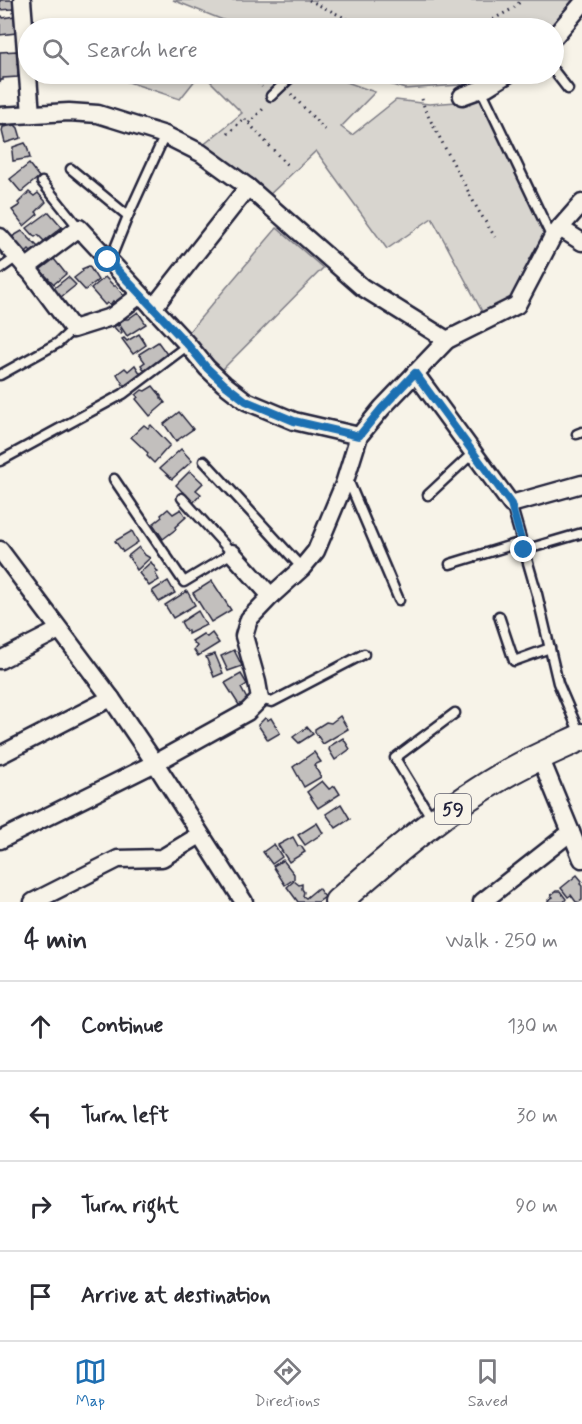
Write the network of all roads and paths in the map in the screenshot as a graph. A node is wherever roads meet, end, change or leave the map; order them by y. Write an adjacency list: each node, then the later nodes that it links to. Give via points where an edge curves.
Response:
1 (22, 0): 5 (street)
2 (309, 0): 6 (path)
3 (522, 0): 7 (path)
4 (582, 4): 8 (street)
5 (24, 18)
6 (345, 18)
7 (495, 18)
8 (564, 25)
9 (29, 84): 19 (street)
10 (259, 84): 16 (path)
11 (492, 84): 14 (street)
12 (564, 84): 15 (lane)
13 (282, 85): 16 (lane); 22 (path)
14 (481, 89): 17 (street); 32 (lane)
15 (568, 89)
16 (271, 96): 21 (path)
17 (462, 96)
18 (422, 99): 34 (path)
19 (31, 114): 20 (street); 24 (street, via 98,114)
20 (0, 116)
21 (249, 123): 23 (path, via 244,118); 25 (path)
22 (324, 130)
23 (228, 134)
24 (165, 135): 28 (street, via 201,153); 30 (lane)
25 (288, 166)
26 (71, 169): 30 (lane)
27 (42, 182): 31 (lane)
28 (248, 187): 40 (street); 42 (street, via 362,287)
29 (582, 203): 32 (street)
30 (128, 216): 36 (lane)
31 (79, 228): 36 (street); 37 (street)
32 (556, 233): 35 (street); 42 (street, via 516,305)
33 (0, 237): 37 (street)
34 (495, 237)
35 (582, 243)
36 (108, 260): 39 (street)
37 (22, 262): 38 (lane); 41 (street)
38 (0, 269)
39 (140, 295): 40 (street); 41 (street, via 111,317)
40 (153, 308): 43 (street)
41 (73, 329): 45 (lane, via 58,343)
42 (447, 340): 44 (street)
43 (188, 345): 46 (street, via 207,368 246,401 294,421); 48 (lane, via 123,394)
44 (415, 373): 46 (street); 47 (street)
45 (0, 375)
46 (359, 436): 50 (street)
47 (473, 453): 53 (lane); 55 (street)
48 (0, 461)
49 (204, 461): 61 (lane)
50 (346, 477): 61 (street, via 316,551); 63 (lane)
51 (114, 479): 58 (lane, via 184,582)
52 (582, 484): 55 (street)
53 (428, 495)
54 (182, 498): 58 (lane)
55 (511, 504): 57 (lane)
56 (582, 533): 57 (lane)
57 (523, 546): 60 (lane); 66 (lane)
58 (232, 554): 62 (street)
59 (2, 557): 65 (street)
60 (450, 564)
61 (302, 568): 62 (street)
62 (271, 596): 70 (street, via 249,619 244,636)
63 (399, 600)
64 (499, 616): 66 (lane, via 514,662)
65 (59, 630): 68 (street); 69 (street)
66 (550, 648): 72 (lane, via 558,683)
67 (364, 654): 70 (lane, via 272,702)
68 (0, 660)
69 (111, 698): 73 (street); 75 (street)
70 (260, 699): 75 (street, via 248,712)
71 (455, 712): 76 (lane, via 394,758)
72 (582, 737): 74 (main road, 59)
73 (0, 754)
74 (540, 757): 76 (main road, 59, via 486,786); 77 (street)
75 (154, 763): 78 (street); 79 (street)
76 (434, 822): 83 (main road, 59)
77 (571, 832): 80 (street); 84 (street)
78 (200, 835): 81 (street, via 162,858 118,859); 82 (street)
79 (0, 840)
80 (582, 859)
81 (33, 902)
82 (244, 902)
83 (338, 902)
84 (482, 902)

